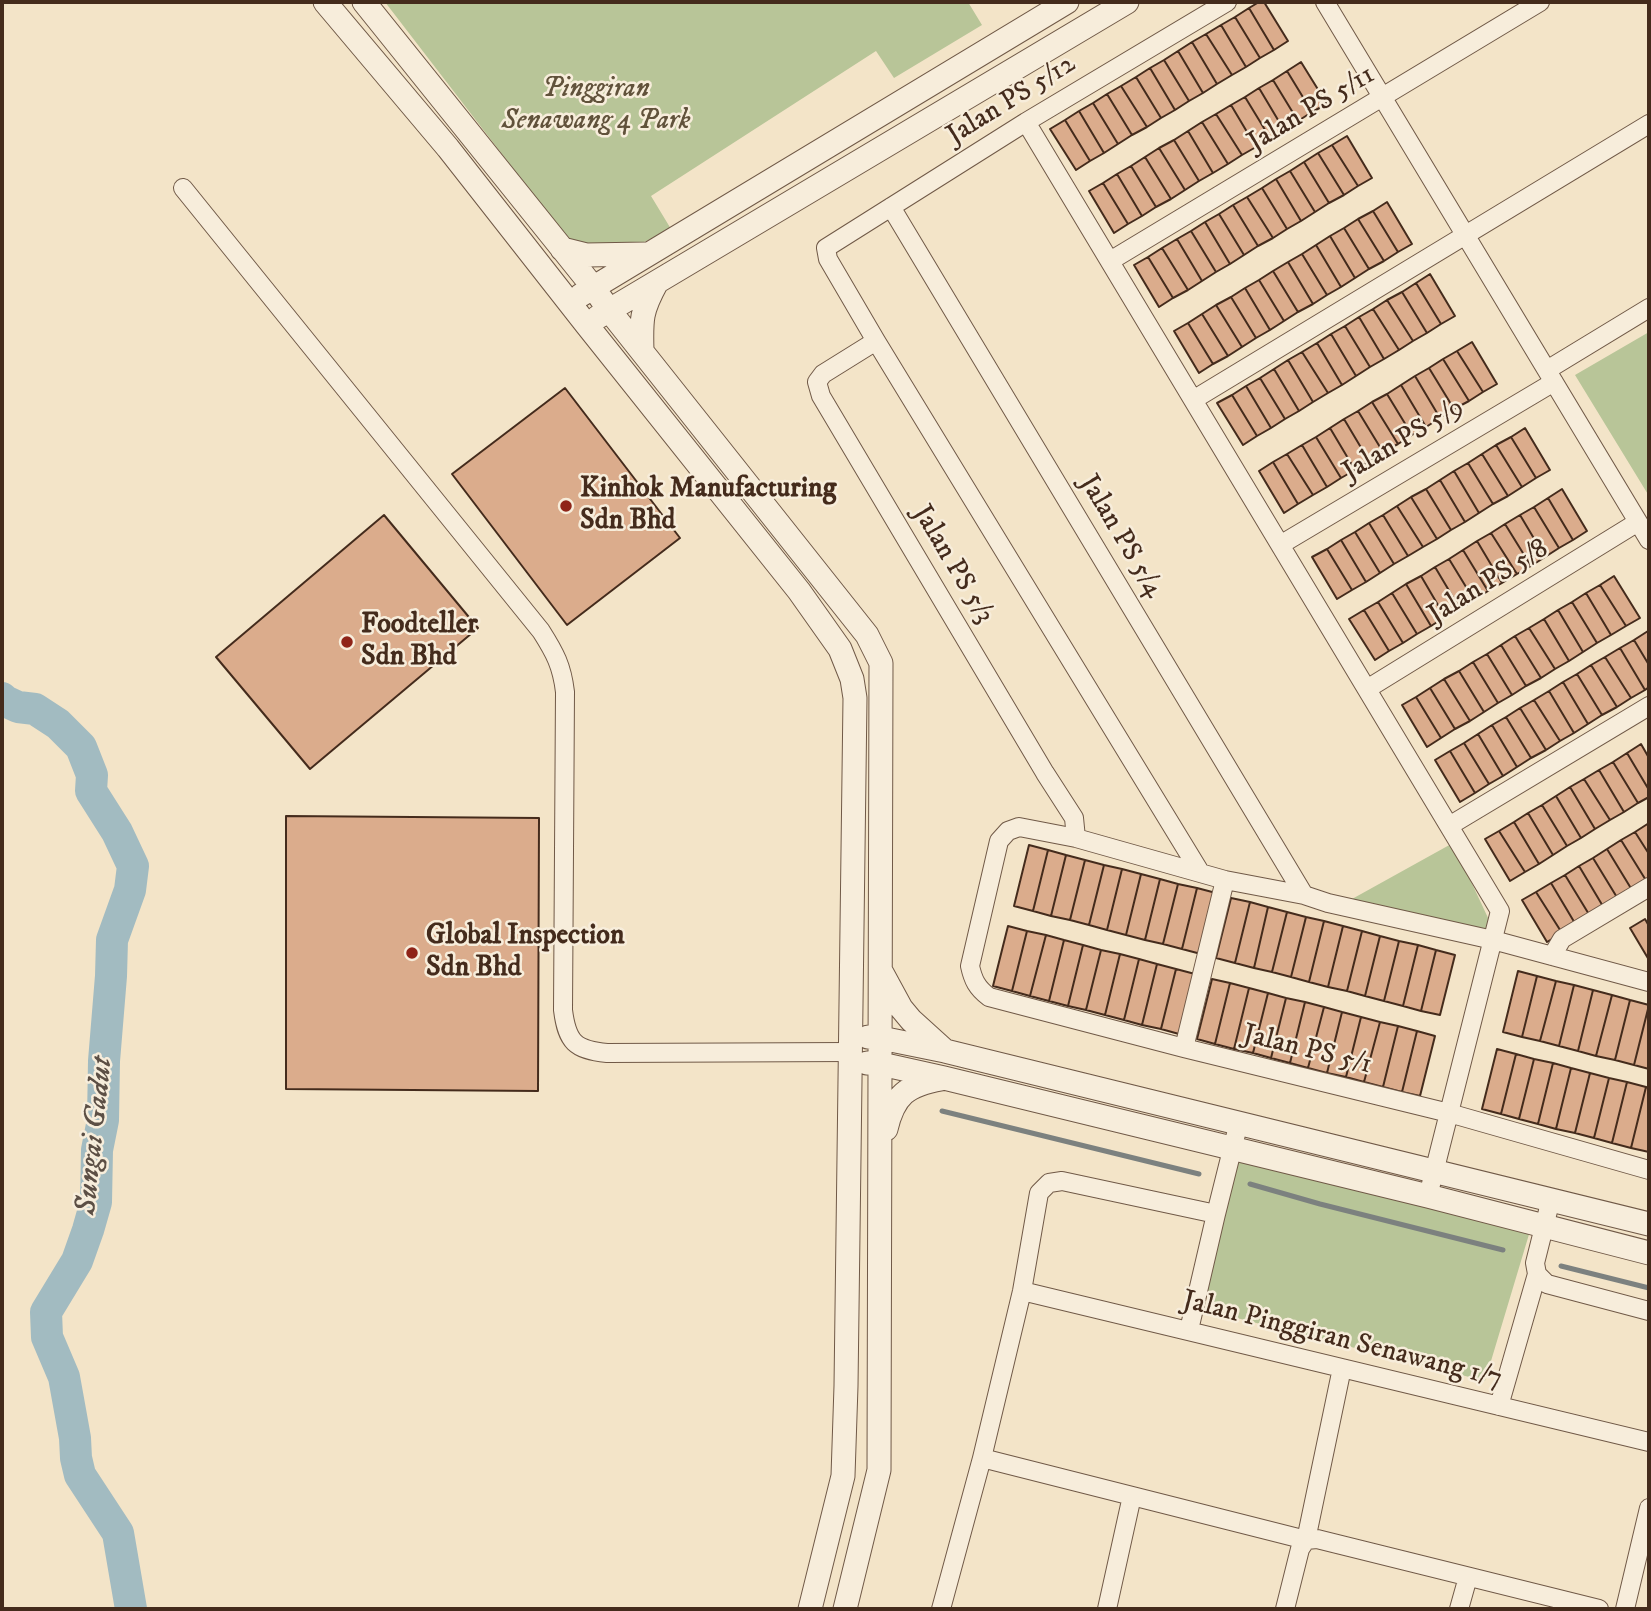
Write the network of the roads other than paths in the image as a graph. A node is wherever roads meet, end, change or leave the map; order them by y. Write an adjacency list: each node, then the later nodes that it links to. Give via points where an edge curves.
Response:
1 (325, 2): 19 (street)
2 (364, 2): 14 (street)
3 (1067, 2): 15 (street)
4 (1127, 2): 17 (street)
5 (1227, 2): 9 (street, Jalan PS 5/12)
6 (1325, 2): 8 (street)
7 (1540, 2): 8 (street, Jalan PS 5/11)
8 (1383, 98): 13 (street); 16 (street, Jalan PS 5/11)
9 (1026, 122): 12 (street, Jalan PS 5/12); 16 (street)
10 (1649, 124): 13 (street)
11 (183, 188): 44 (street, via 557,655 565,692 563,1010 570,1037 587,1051 607,1053)
12 (891, 207): 23 (street, Jalan PS 5/12, via 826,248); 37 (street, Jalan PS 5/4)
13 (1466, 236): 25 (street); 26 (street)
14 (562, 249): 15 (street, via 586,255); 18 (street)
15 (649, 254): 18 (street)
16 (1110, 261): 26 (street)
17 (657, 282): 21 (street); 24 (street, via 641,322)
18 (593, 287): 19 (street); 21 (street)
19 (569, 302): 22 (street)
20 (1649, 308): 25 (street, Jalan PS 5/9)
21 (609, 310): 22 (street); 24 (street)
22 (586, 324): 44 (street, via 799,592 840,649 852,680)
23 (876, 341): 33 (street, Jalan PS 5/3, via 823,374 817,382 821,396 1074,818); 34 (street)
24 (642, 351): 40 (street, via 867,635 881,663)
25 (1550, 376): 27 (street); 29 (street, Jalan PS 5/9)
26 (1193, 400): 29 (street)
27 (1638, 522): 28 (street); 30 (street, Jalan PS 5/8)
28 (1649, 540)
29 (1280, 545): 30 (street)
30 (1367, 689): 32 (street)
31 (1649, 706): 32 (street)
32 (1449, 825): 38 (street, via 1500,911)
33 (1076, 838): 34 (street); 43 (street, Jalan PS 5/1, via 1019,827 999,841 971,966 973,980 989,997)
34 (1200, 872): 35 (street)
35 (1225, 880): 37 (street); 43 (street)
36 (1649, 887): 39 (street, via 1562,939)
37 (1304, 895): 38 (street)
38 (1493, 940): 39 (street); 48 (street)
39 (1552, 956): 41 (street)
40 (880, 970): 42 (street); 45 (street, via 901,1009)
41 (1649, 982)
42 (881, 1038): 44 (street); 45 (street); 46 (street)
43 (1184, 1048): 48 (street, Jalan PS 5/1)
44 (850, 1050): 46 (street); 72 (street, via 843,1476)
45 (945, 1051): 49 (street)
46 (881, 1064): 47 (street); 50 (street)
47 (944, 1078): 50 (street, via 922,1082 897,1100); 51 (street)
48 (1449, 1114): 52 (street, Jalan PS 5/1); 53 (street)
49 (1239, 1122): 51 (street); 53 (street)
50 (881, 1149): 73 (street, via 879,1471)
51 (1233, 1149): 54 (street); 56 (street)
52 (1649, 1167)
53 (1435, 1170): 54 (street); 55 (street)
54 (1428, 1196): 58 (street)
55 (1551, 1199): 57 (street); 58 (street)
56 (1216, 1214): 61 (street, via 1062,1181 1049,1183 1039,1193); 63 (street)
57 (1649, 1224)
58 (1544, 1226): 59 (street); 60 (street, via 1535,1263)
59 (1649, 1253)
60 (1537, 1274): 62 (street, via 1547,1284); 65 (street)
61 (1022, 1291): 63 (street, Jalan Pinggiran Senawang 1/7); 67 (street)
62 (1649, 1311)
63 (1189, 1330): 64 (street, Jalan Pinggiran Senawang 1/7)
64 (1342, 1368): 65 (street, Jalan Pinggiran Senawang 1/7); 70 (street)
65 (1499, 1406): 66 (street, Jalan Pinggiran Senawang 1/7)
66 (1649, 1442)
67 (982, 1458): 68 (street); 74 (street)
68 (1132, 1496): 70 (street); 75 (street)
69 (1649, 1508): 79 (street)
70 (1306, 1539): 71 (street); 76 (street)
71 (1468, 1577): 77 (street); 78 (street)
72 (810, 1609)
73 (845, 1609)
74 (941, 1609)
75 (1107, 1609)
76 (1285, 1609)
77 (1459, 1609)
78 (1599, 1609)
79 (1625, 1609)

